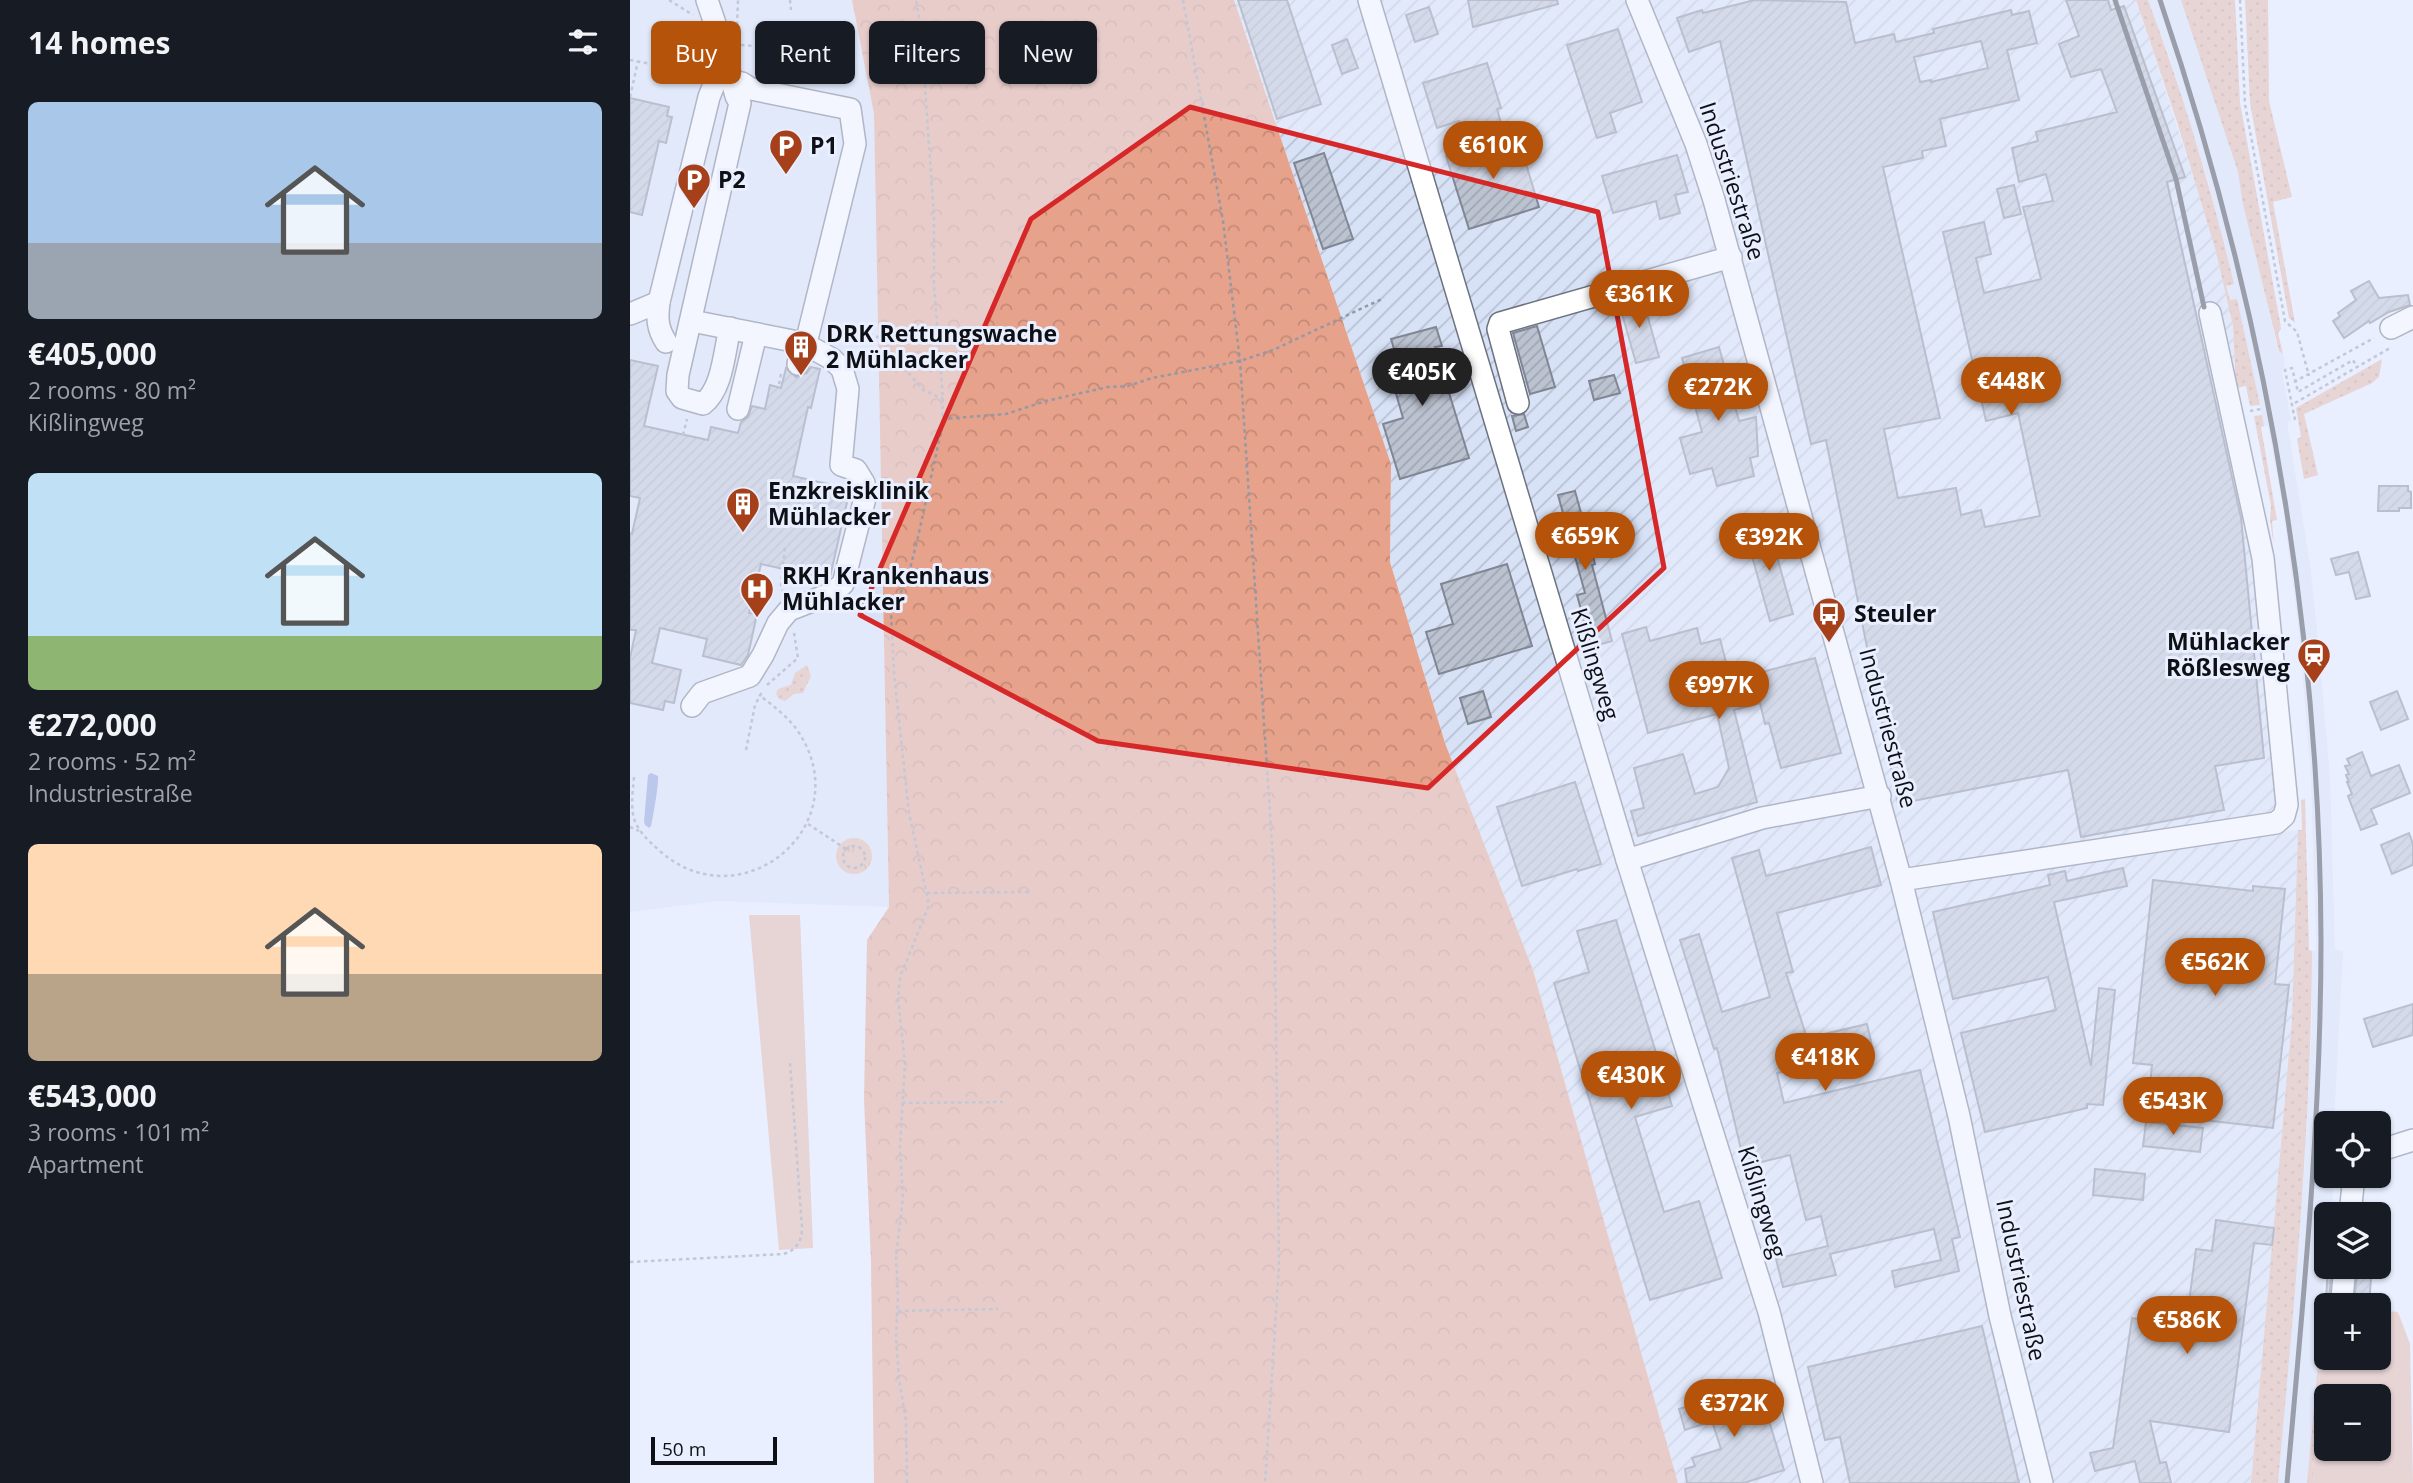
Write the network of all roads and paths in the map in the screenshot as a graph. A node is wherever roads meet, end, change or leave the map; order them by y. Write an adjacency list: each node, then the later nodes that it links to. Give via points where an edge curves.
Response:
1 (707, 0): 10 (street)
2 (738, 0): 11 (path)
3 (790, 0): 9 (path)
4 (916, 0): 36 (path)
5 (1183, 0): 32 (path, via 1223,221)
6 (1369, 0): 57 (street, Kißlingweg)
7 (1639, 0): 19 (street, Industriestraße, via 1696,144)
8 (2240, 0): 34 (path, via 2250,138 2285,321 2297,332)
9 (791, 10)
10 (712, 21)
11 (737, 21)
12 (630, 60): 13 (path)
13 (638, 61): 14 (path); 18 (path)
14 (651, 63)
15 (741, 82): 25 (street, via 751,89 850,109 855,144)
16 (716, 84): 21 (street, via 709,97)
17 (730, 84): 26 (street, via 740,103)
18 (630, 97)
19 (1731, 257): 37 (street, via 1500,323); 50 (street, Industriestraße)
20 (1384, 298): 32 (path)
21 (659, 302): 23 (street); 30 (street, via 657,322)
22 (2210, 313): 58 (street, via 2263,558 2287,804 2284,816 2276,823)
23 (630, 314)
24 (2413, 317): 29 (street)
25 (812, 318): 31 (street); 36 (path, via 878,337 923,390)
26 (692, 321): 27 (street); 27 (street, via 677,391 691,402 703,404 711,397)
27 (730, 328): 28 (street)
28 (756, 334): 31 (street); 39 (street)
29 (2390, 338): 33 (path); 34 (path)
30 (667, 342)
31 (806, 353): 45 (street, via 832,359 842,369 848,389 841,465 856,470 864,483 865,498 843,584)
32 (1240, 361): 42 (path, via 1046,401 1006,414); 70 (path, via 1273,874 1279,1266)
33 (2357, 368): 35 (path, via 2353,360 2298,391); 38 (path)
34 (2309, 376): 35 (path)
35 (2294, 382): 43 (path, via 2292,368 2285,370)
36 (943, 399): 42 (path)
37 (1518, 403)
38 (2295, 403)
39 (738, 409)
40 (2261, 410): 41 (path, via 2248,412)
41 (2249, 417)
42 (942, 419): 60 (path, via 908,577 891,613 909,813)
43 (2295, 420)
44 (785, 547): 45 (path, via 780,585)
45 (789, 610): 46 (path, via 798,659); 47 (street, via 750,676 702,693)
46 (759, 695): 48 (path); 53 (path, via 789,720 810,754 814,794)
47 (692, 706)
48 (746, 750)
49 (634, 777): 51 (path)
50 (1880, 796): 57 (street, via 1762,818); 58 (street, Industriestraße)
51 (631, 798): 52 (path)
52 (630, 809): 55 (path)
53 (807, 823): 55 (path, via 794,843 769,864 747,873 720,876 682,867); 56 (path)
54 (630, 827): 55 (path)
55 (640, 832)
56 (846, 849): 56 (path, via 852,846 865,853 860,867 847,866 843,858)
57 (1627, 860): 71 (street, Kißlingweg, via 1769,1312)
58 (1902, 880): 72 (street, Industriestraße)
59 (1030, 892): 60 (path)
60 (927, 893): 63 (path, via 929,905 900,976 905,1063)
61 (790, 1063): 66 (path, via 802,1228 799,1242 783,1254)
62 (1003, 1102): 63 (path)
63 (902, 1103): 68 (path)
64 (2413, 1140): 65 (street)
65 (2391, 1147)
66 (630, 1262)
67 (998, 1309): 68 (path)
68 (898, 1311): 69 (path)
69 (907, 1483)
70 (1265, 1483)
71 (1812, 1483)
72 (2042, 1483)

